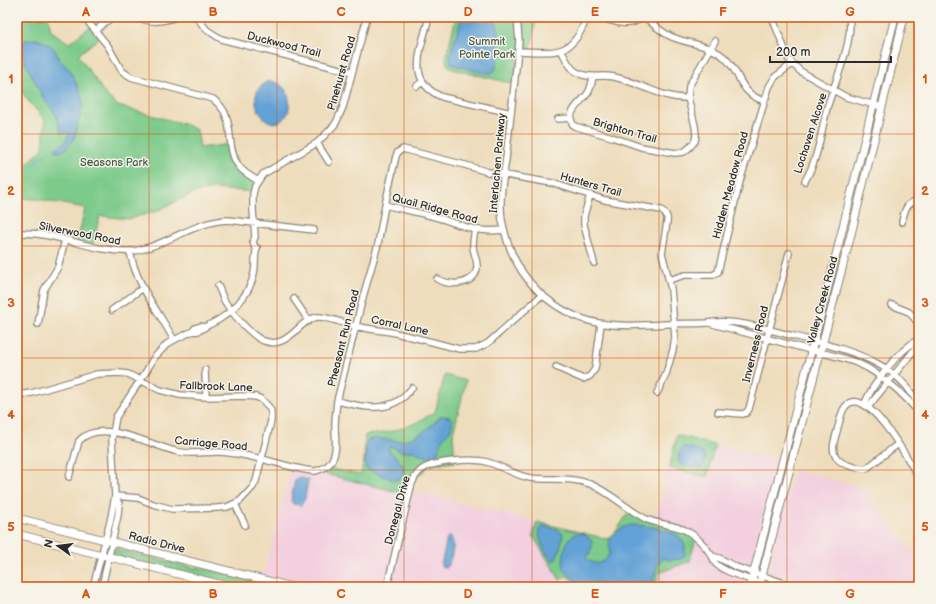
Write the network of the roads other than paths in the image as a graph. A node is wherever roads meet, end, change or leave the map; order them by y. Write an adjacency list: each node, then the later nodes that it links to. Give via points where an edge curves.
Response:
1 (84, 17): 16 (street)
2 (115, 17): 16 (street, via 105,22)
3 (132, 17): 4 (street, via 154,22)
4 (177, 17)
5 (196, 17): 22 (street, Duckwood Trail, via 207,30 220,38)
6 (366, 17): 22 (street, Pinehurst Road)
7 (429, 17): 24 (street, via 418,63)
8 (517, 17): 20 (street, Interlachen Parkway)
9 (587, 17): 19 (street, via 578,37 571,45)
10 (599, 17): 11 (street, via 624,24 636,22)
11 (644, 17): 18 (street, via 671,37)
12 (772, 17): 21 (street)
13 (849, 17): 26 (street, Lochaven Alcove, via 848,36)
14 (895, 17): 29 (main road, Valley Creek Road)
15 (904, 17): 30 (main road, Valley Creek Road)
16 (96, 32): 38 (street, via 108,46 122,71 131,77 213,99 224,111 237,164 246,174)
17 (716, 41): 18 (street, Brighton Trail)
18 (710, 49): 27 (street, Brighton Trail, via 691,81); 28 (street, via 728,62 751,96)
19 (561, 50): 20 (street); 23 (street, via 574,70)
20 (518, 51): 31 (street, Interlachen Parkway)
21 (792, 64): 26 (street, via 803,74); 28 (street, Hidden Meadow Road, via 771,82)
22 (352, 72): 34 (street, Pinehurst Road, via 340,115 330,130)
23 (592, 77): 27 (street, via 613,77 670,97); 32 (street, via 590,89)
24 (422, 82): 25 (street); 31 (street, via 442,96)
25 (417, 86)
26 (834, 90): 29 (street, via 854,100); 39 (street, Lochaven Alcove, via 813,164)
27 (688, 98): 32 (street, Brighton Trail, via 696,135 695,141 685,154 632,145 574,126)
28 (764, 101): 54 (street, Hidden Meadow Road, via 740,181 718,272 713,275 685,275)
29 (873, 105): 30 (street); 73 (main road, Valley Creek Road)
30 (882, 107): 74 (main road, Valley Creek Road)
31 (511, 113): 37 (street, Interlachen Parkway)
32 (571, 118): 33 (street)
33 (558, 119)
34 (316, 143): 36 (street); 38 (street, Pinehurst Road, via 263,174)
35 (400, 150): 37 (street, Hunters Trail, via 405,149); 42 (street, Pheasant Run Road, via 397,153)
36 (329, 162)
37 (504, 174): 40 (street, Hunters Trail, via 552,183); 47 (street, Interlachen Parkway, via 501,210)
38 (258, 181): 44 (street, via 253,194)
39 (805, 181)
40 (590, 195): 52 (street, via 584,225); 54 (street, Hunters Trail, via 665,213 668,217 662,253)
41 (919, 201): 43 (street, via 914,201 906,207)
42 (385, 205): 46 (street, Quail Ridge Road); 68 (street, Pheasant Run Road, via 378,244)
43 (902, 222)
44 (254, 224): 45 (street, Silverwood Road); 50 (street, Silverwood Road, via 217,221 201,225 156,245); 61 (street, via 254,273 250,287)
45 (314, 230)
46 (475, 230): 47 (street, Quail Ridge Road); 53 (street, via 473,245 477,267 472,276 462,283 455,284)
47 (504, 230): 57 (street, Interlachen Parkway, via 518,266)
48 (17, 233): 49 (street, Silverwood Road, via 38,234)
49 (65, 240): 50 (street, Silverwood Road, via 106,250); 64 (street, via 58,267 44,290)
50 (130, 251): 56 (street, via 134,269)
51 (789, 253): 69 (street, Inverness Road)
52 (594, 263)
53 (437, 279)
54 (669, 280): 66 (street, Hunters Trail)
55 (218, 286): 61 (street)
56 (143, 288): 60 (street); 72 (street)
57 (542, 295): 65 (street, Interlachen Parkway, via 570,314); 68 (street, Corral Lane, via 488,343 476,349 459,349)
58 (294, 299): 62 (street)
59 (892, 306): 67 (street, via 909,312)
60 (112, 310)
61 (231, 310): 62 (street, via 250,331 265,342 283,340); 72 (street, via 202,330 193,331)
62 (308, 321): 68 (street, Corral Lane, via 318,317)
63 (706, 323): 66 (street, Interlachen Parkway); 69 (street, Interlachen Parkway, via 728,322); 70 (street, Interlachen Parkway)
64 (38, 324)
65 (602, 324): 66 (street, Interlachen Parkway); 78 (street, via 595,369 590,376 583,379)
66 (674, 324): 86 (street, Hunters Trail, via 674,344 666,374)
67 (919, 324)
68 (356, 326): 89 (street, Pheasant Run Road)
69 (769, 330): 70 (street, Inverness Road); 73 (street, Interlachen Parkway)
70 (767, 339): 76 (street, Interlachen Parkway); 92 (street, Inverness Road, via 747,412)
71 (919, 339): 79 (street, via 903,351)
72 (174, 340): 83 (street, via 157,355)
73 (814, 342): 74 (street, Interlachen Parkway); 76 (main road, Valley Creek Road)
74 (822, 344): 77 (main road, Valley Creek Road); 79 (street, Interlachen Parkway, via 860,355)
75 (919, 344): 81 (street)
76 (812, 350): 77 (street, Interlachen Parkway); 107 (main road, Valley Creek Road)
77 (820, 352): 82 (street, Interlachen Parkway, via 858,364); 108 (main road, Valley Creek Road)
78 (556, 367)
79 (887, 369): 81 (street, Interlachen Parkway); 82 (street)
80 (205, 370): 88 (street)
81 (894, 375): 84 (street); 91 (street, Interlachen Parkway, via 911,392)
82 (881, 377): 84 (street, Interlachen Parkway); 90 (street, via 868,395)
83 (141, 380): 87 (street, Fallbrook Lane, via 128,374 97,374); 88 (street, Fallbrook Lane, via 171,394); 94 (street, via 123,407)
84 (888, 382): 90 (street); 93 (street, Interlachen Parkway)
85 (412, 388): 89 (street, via 402,399 377,408)
86 (657, 393)
87 (17, 395)
88 (206, 397): 96 (street, Fallbrook Lane, via 251,396 265,402 271,417)
89 (337, 401): 96 (street, Pheasant Run Road, via 335,452 326,466 314,471)
90 (866, 406): 95 (street, via 887,427); 95 (street, via 860,402 851,402 842,411 833,449 837,458 843,463 867,468)
91 (919, 408)
92 (718, 412)
93 (919, 412)
94 (113, 433): 96 (street, Carriage Road, via 184,453 229,453); 97 (street, Carriage Road, via 99,432 83,436 77,445); 99 (street)
95 (898, 444): 98 (street)
96 (262, 459): 100 (street, Fallbrook Lane, via 253,487 244,498)
97 (69, 476)
98 (919, 478)
99 (115, 496): 100 (street, via 138,498 172,509 218,508); 104 (street)
100 (234, 504): 102 (street)
101 (17, 518): 104 (main road, Radio Drive)
102 (245, 525)
103 (17, 534): 105 (main road)
104 (109, 541): 105 (street); 106 (street); 113 (main road, Radio Drive)
105 (101, 555): 106 (main road); 110 (street)
106 (109, 557): 111 (street); 112 (main road)
107 (752, 580): 108 (street, Donegal Drive); 114 (street, Donegal Drive, via 731,565 712,556 688,532 646,519 590,484 529,478 492,463 470,460 430,465 423,468 415,477)
108 (760, 582): 115 (street); 116 (street, via 784,583)
109 (919, 583): 117 (street)
110 (93, 587)
111 (102, 587)
112 (231, 587)
113 (292, 587)
114 (387, 587)
115 (775, 587)
116 (792, 587)
117 (916, 587)

